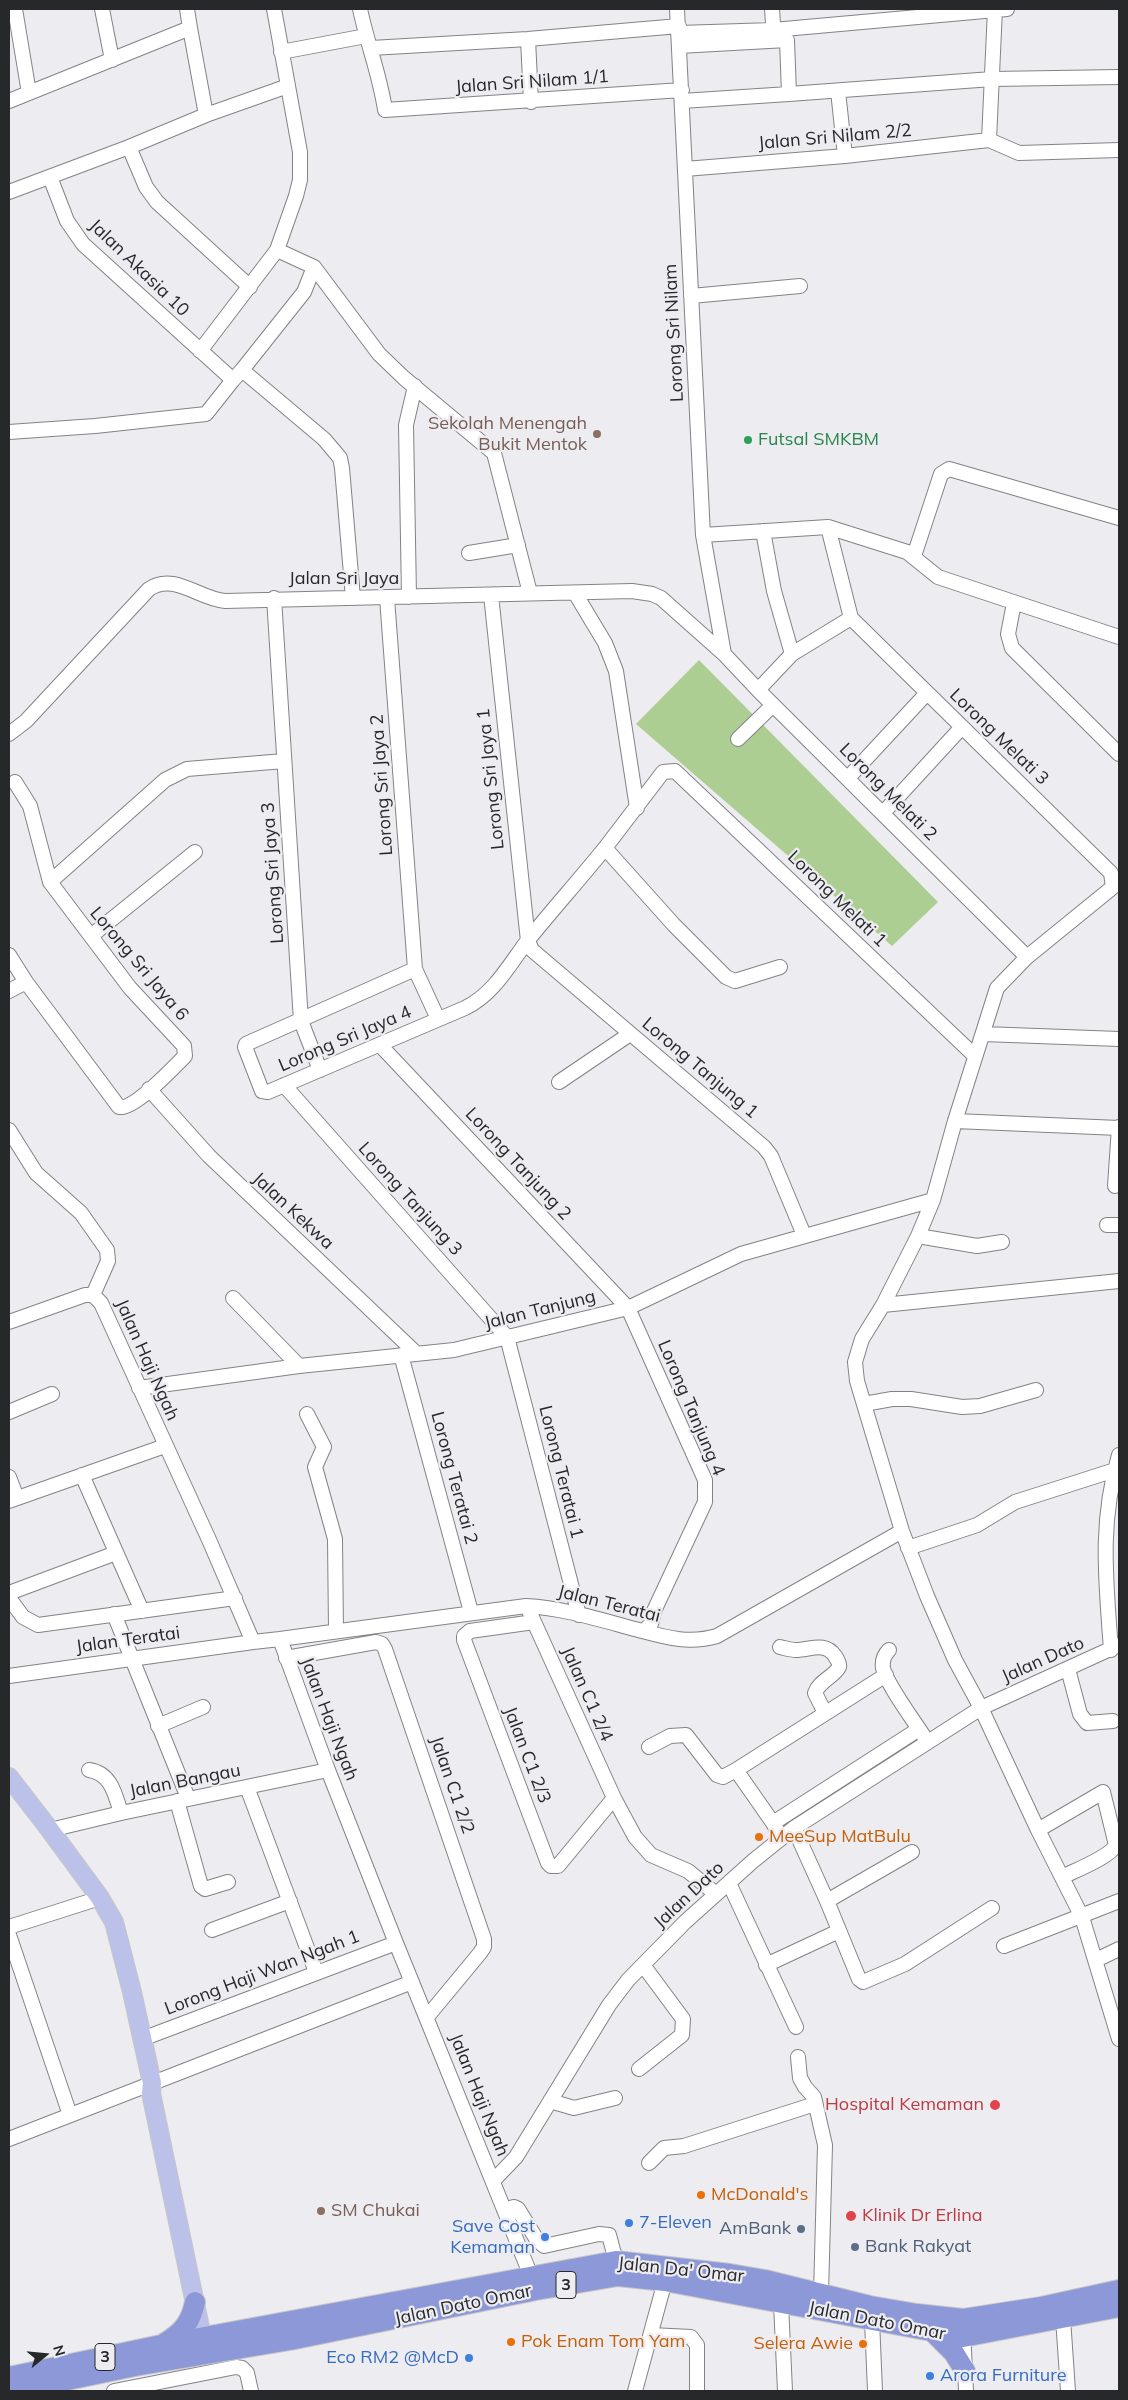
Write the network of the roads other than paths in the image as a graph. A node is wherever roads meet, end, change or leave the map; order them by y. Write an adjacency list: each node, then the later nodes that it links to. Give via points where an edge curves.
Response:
1 (15, 9): 21 (street)
2 (102, 9): 16 (street)
3 (187, 9): 10 (street)
4 (274, 9): 15 (street)
5 (360, 9): 14 (street)
6 (677, 9): 11 (street, Lorong Sri Nilam)
7 (772, 9): 12 (street)
8 (999, 9): 9 (street); 18 (street)
9 (900, 13): 12 (street)
10 (190, 28): 16 (street); 26 (street)
11 (679, 35): 12 (street); 13 (street); 23 (street, Lorong Sri Nilam)
12 (774, 35): 22 (street, via 787,40)
13 (528, 39): 14 (street); 25 (street)
14 (369, 42): 15 (street); 25 (street, Jalan Sri Nilam 1/1, via 385,110)
15 (281, 52): 19 (street)
16 (112, 60): 21 (street)
17 (1119, 77): 18 (street)
18 (992, 79): 20 (street); 27 (street)
19 (288, 86): 26 (street); 34 (street, via 300,152 300,180)
20 (838, 92): 22 (street); 30 (street)
21 (29, 93): 24 (street)
22 (789, 94): 23 (street)
23 (682, 96): 25 (street, Jalan Sri Nilam 1/1); 31 (street, Lorong Sri Nilam)
24 (9, 101)
25 (531, 102)
26 (206, 115): 28 (street)
27 (989, 140): 29 (street, via 1019,153); 30 (street, Jalan Sri Nilam 2/2)
28 (129, 147): 32 (street); 37 (street, via 151,195)
29 (1119, 150)
30 (845, 156): 31 (street, Jalan Sri Nilam 2/2)
31 (685, 169): 38 (street, Lorong Sri Nilam)
32 (50, 177): 33 (street); 39 (street, Jalan Akasia 10, via 78,239)
33 (9, 192)
34 (277, 250): 35 (street); 37 (street)
35 (314, 267): 40 (street, via 304,292); 41 (street, via 379,354)
36 (800, 286): 38 (street)
37 (250, 287): 39 (street)
38 (691, 296): 46 (street, Lorong Sri Nilam)
39 (200, 352): 40 (street, Jalan Akasia 10)
40 (238, 375): 42 (street, via 206,414); 54 (street, Jalan Akasia 10, via 324,439 340,458)
41 (415, 386): 47 (street, via 494,453); 56 (street, via 406,425)
42 (9, 432)
43 (1119, 518): 49 (street, via 949,469 940,474)
44 (828, 527): 45 (street); 49 (street); 58 (street)
45 (763, 531): 46 (street); 61 (street, via 774,591)
46 (703, 535): 60 (street, Lorong Sri Nilam)
47 (518, 545): 48 (street); 51 (street)
48 (469, 552)
49 (914, 556): 57 (street, via 938,577)
50 (575, 592): 51 (street, Jalan Sri Jaya); 60 (street, Jalan Sri Jaya, via 652,594 661,598); 72 (street, via 605,643 616,671)
51 (530, 593): 52 (street, Jalan Sri Jaya)
52 (491, 595): 56 (street, Jalan Sri Jaya); 79 (street, Lorong Sri Jaya 1)
53 (274, 598): 54 (street, Jalan Sri Jaya); 66 (street, Jalan Sri Jaya, via 218,600 168,582 155,585 26,721); 69 (street, Lorong Sri Jaya 3)
54 (353, 598): 55 (street, Jalan Sri Jaya)
55 (387, 598): 56 (street, Jalan Sri Jaya); 84 (street, Lorong Sri Jaya 2)
56 (409, 598)
57 (1014, 603): 59 (street); 68 (street, via 1008,634 1012,648)
58 (851, 618): 61 (street); 63 (street, Lorong Melati 3)
59 (1119, 638)
60 (724, 654): 62 (street, Lorong Melati 2)
61 (792, 654): 62 (street)
62 (758, 690): 64 (street, Lorong Melati 2)
63 (927, 693): 65 (street, Lorong Melati 3); 70 (street)
64 (773, 705): 67 (street); 70 (street, Lorong Melati 2)
65 (962, 727): 73 (street); 76 (street, Lorong Melati 3)
66 (9, 734)
67 (738, 739)
68 (1119, 754)
69 (284, 761): 77 (street, via 187,769 174,774); 88 (street, Lorong Sri Jaya 3)
70 (848, 778): 73 (street, Lorong Melati 2)
71 (16, 782): 77 (street, Lorong Sri Jaya 6, via 30,806)
72 (637, 808): 74 (street); 93 (street, Lorong Melati 1, via 663,772 672,770)
73 (883, 813): 82 (street, Lorong Melati 2)
74 (605, 848): 79 (street); 83 (street, via 726,977 735,981)
75 (195, 852): 78 (street)
76 (1116, 879): 82 (street)
77 (50, 882): 78 (street, Lorong Sri Jaya 6)
78 (90, 936): 97 (street, Lorong Sri Jaya 6, via 141,1002 186,1050 185,1056)
79 (528, 941): 81 (street, Lorong Sri Jaya 1); 87 (street, via 487,994 473,1004)
80 (9, 955): 85 (street, Lorong Sri Jaya 6)
81 (537, 957): 89 (street, Lorong Tanjung 1)
82 (1027, 957): 90 (street, via 997,988)
83 (780, 967)
84 (415, 969): 87 (street, Lorong Sri Jaya 4); 88 (street)
85 (26, 982): 86 (street); 97 (street, Lorong Sri Jaya 6, via 117,1106 125,1108)
86 (9, 992)
87 (438, 1019): 92 (street, Lorong Sri Jaya 4)
88 (301, 1021): 94 (street, Lorong Sri Jaya 3); 96 (street, Lorong Sri Jaya 4, via 245,1047 262,1090 268,1092)
89 (630, 1034): 95 (street); 103 (street, Lorong Tanjung 1, via 764,1147 771,1156)
90 (983, 1034): 91 (street); 93 (street)
91 (1119, 1039)
92 (380, 1045): 94 (street, Lorong Sri Jaya 4); 110 (street, Lorong Tanjung 2)
93 (976, 1056): 98 (street)
94 (320, 1070): 96 (street, Lorong Sri Jaya 4)
95 (559, 1082)
96 (284, 1085): 112 (street, Lorong Tanjung 3)
97 (150, 1089): 113 (street, Jalan Kekwa, via 209,1156)
98 (955, 1121): 99 (street); 102 (street)
99 (1119, 1128): 101 (street)
100 (9, 1130): 107 (street, via 36,1173 81,1212 104,1245 109,1258)
101 (1115, 1186)
102 (933, 1200): 103 (street, Jalan Tanjung); 104 (street)
103 (804, 1235): 110 (street, Jalan Tanjung, via 723,1262)
104 (918, 1236): 105 (street, via 977,1246); 109 (street)
105 (1002, 1242)
106 (1119, 1281): 109 (street)
107 (98, 1284): 111 (street, Jalan Haji Ngah, via 80,1296); 116 (street, Jalan Haji Ngah, via 101,1302)
108 (233, 1298): 115 (street)
109 (883, 1305): 119 (street, via 862,1339 855,1362)
110 (628, 1308): 112 (street, Jalan Tanjung); 141 (street, Lorong Tanjung 4, via 705,1480 706,1491 705,1502)
111 (9, 1322)
112 (507, 1337): 113 (street, Jalan Tanjung, via 454,1350); 138 (street, Lorong Teratai 1)
113 (417, 1354): 114 (street, Jalan Tanjung)
114 (401, 1355): 115 (street, Jalan Tanjung); 136 (street, Lorong Teratai 2)
115 (299, 1366): 116 (street, Jalan Tanjung)
116 (139, 1388): 122 (street, Jalan Haji Ngah)
117 (1036, 1390): 119 (street, via 980,1406 962,1407 902,1399)
118 (52, 1394): 120 (street)
119 (864, 1404): 128 (street)
120 (9, 1412)
121 (307, 1414): 140 (street, via 324,1447 315,1467 335,1539)
122 (165, 1446): 125 (street); 133 (street, Jalan Haji Ngah)
123 (1119, 1455): 124 (street)
124 (1115, 1470): 129 (street, via 1015,1502 978,1525); 145 (street, via 1104,1537)
125 (82, 1475): 127 (street); 130 (street)
126 (9, 1477): 127 (street)
127 (13, 1500)
128 (902, 1531): 129 (street); 141 (street, Jalan Teratai, via 716,1636 687,1641)
129 (908, 1548): 153 (street, via 955,1660)
130 (116, 1553): 131 (street); 135 (street)
131 (9, 1593)
132 (9, 1598): 137 (street, via 23,1617 38,1624)
133 (235, 1598): 135 (street); 143 (street, Jalan Haji Ngah)
134 (526, 1606): 136 (street, Jalan Teratai); 138 (street, Jalan Teratai); 139 (street, Jalan C1 2/4)
135 (142, 1611): 137 (street)
136 (471, 1612): 140 (street, Jalan Teratai)
137 (114, 1614): 148 (street)
138 (579, 1615): 141 (street, Jalan Teratai)
139 (534, 1622): 165 (street, Jalan C1 2/4); 165 (street, Jalan C1 2/3, via 470,1631 464,1640 551,1866 558,1866)
140 (336, 1631): 142 (street, Jalan Teratai)
141 (644, 1631)
142 (280, 1639): 143 (street); 147 (street, Jalan Haji Ngah)
143 (253, 1642): 148 (street, Jalan Teratai)
144 (780, 1647): 154 (street, via 797,1650 821,1646 836,1657 838,1669 820,1683 815,1693)
145 (1115, 1648): 149 (street, Jalan Dato)
146 (889, 1650): 150 (street, via 883,1661)
147 (286, 1658): 161 (street, Jalan Haji Ngah); 196 (street, Jalan C1 2/2, via 376,1642 386,1649 484,1939 480,1953)
148 (130, 1659): 151 (street, Jalan Teratai); 156 (street)
149 (1068, 1669): 153 (street, Jalan Dato); 155 (street, via 1080,1714 1087,1723)
150 (886, 1675): 154 (street); 157 (street)
151 (9, 1676)
152 (203, 1707): 156 (street)
153 (981, 1708): 158 (street, Jalan Dato); 171 (street)
154 (825, 1713): 162 (street)
155 (1113, 1721)
156 (158, 1726): 166 (street)
157 (920, 1729): 158 (street); 168 (street)
158 (928, 1742): 169 (street, Jalan Dato)
159 (649, 1747): 162 (street, via 670,1736 686,1735 717,1775 723,1777)
160 (89, 1770): 167 (street, via 107,1777)
161 (328, 1770): 164 (street, Jalan Bangau); 188 (street, Jalan Haji Ngah)
162 (736, 1770): 168 (street)
163 (9, 1777): 170 (main road)
164 (247, 1787): 166 (street, Jalan Bangau); 179 (street)
165 (614, 1798): 177 (street, Jalan C1 2/4, via 645,1850 688,1871)
166 (183, 1800): 167 (street, Jalan Bangau); 175 (street, via 201,1886 205,1889)
167 (121, 1812): 170 (street, Jalan Bangau)
168 (773, 1823): 172 (street)
169 (794, 1828): 172 (street, Jalan Dato); 180 (street)
170 (50, 1830): 178 (main road)
171 (1038, 1830): 174 (street); 174 (street, via 1103,1792 1116,1845 1102,1857)
172 (781, 1838): 176 (street, Jalan Dato)
173 (912, 1852): 180 (street)
174 (1062, 1877): 183 (street)
175 (228, 1882)
176 (729, 1883): 177 (street, Jalan Dato); 192 (street)
177 (716, 1894): 193 (street, Jalan Dato)
178 (100, 1898): 184 (street); 198 (main road, via 118,1934)
179 (290, 1901): 185 (street); 194 (street)
180 (827, 1901): 186 (street)
181 (1119, 1901): 183 (street)
182 (992, 1908): 186 (street, via 905,1964 867,1982 859,1979)
183 (1082, 1917): 189 (street); 191 (street)
184 (9, 1927)
185 (212, 1930)
186 (839, 1930): 192 (street)
187 (9, 1935): 206 (street)
188 (396, 1942): 194 (street, Lorong Haji Wan Ngah 1); 195 (street, Jalan Haji Ngah)
189 (1004, 1946)
190 (1119, 1949): 191 (street)
191 (1096, 1960): 199 (street)
192 (766, 1964): 197 (street)
193 (643, 1965): 201 (street, via 683,2019 684,2027 682,2035); 204 (street, Jalan Dato, via 609,2005)
194 (316, 1972): 198 (street, Lorong Haji Wan Ngah 1)
195 (412, 1982): 196 (street, Jalan Haji Ngah); 202 (street)
196 (426, 2017): 209 (street, Jalan Haji Ngah)
197 (796, 2028)
198 (142, 2039): 202 (main road)
199 (1119, 2039)
200 (798, 2056): 205 (street, via 800,2078 814,2097)
201 (639, 2069)
202 (152, 2083): 206 (street); 216 (main road, via 151,2093); 225 (main road, via 160,2092)
203 (614, 2098): 204 (street, via 574,2108)
204 (550, 2101): 209 (street, Jalan Dato, via 516,2157)
205 (815, 2104): 208 (street, via 684,2146 664,2148); 215 (street, via 826,2151)
206 (70, 2115): 207 (street)
207 (9, 2139)
208 (648, 2163)
209 (493, 2181): 210 (street, Jalan Haji Ngah)
210 (504, 2210): 211 (street, via 518,2208 544,2246 609,2235); 212 (street, Jalan Haji Ngah)
211 (616, 2261): 212 (highway, Jalan Da' Omar / 3); 215 (highway, Jalan Da' Omar / 3, via 730,2274)
212 (531, 2276): 225 (highway, Jalan Da' Omar / 3)
213 (664, 2281): 217 (highway, Jalan Dato Omar / 3); 223 (highway, Jalan Dato Omar / 3, via 618,2276); 224 (street)
214 (1119, 2290): 221 (highway, Jalan Da' Omar / 3)
215 (821, 2294): 221 (highway, Jalan Da' Omar / 3, via 917,2314)
216 (195, 2302): 225 (main road); 226 (highway, via 192,2317 184,2330)
217 (781, 2303): 220 (highway, Jalan Dato Omar / 3); 237 (street)
218 (1119, 2307): 219 (highway, Jalan Dato Omar / 3)
219 (1063, 2318): 221 (highway, Jalan Dato Omar / 3); 240 (street)
220 (872, 2320): 222 (highway, Jalan Dato Omar / 3); 238 (street)
221 (963, 2328): 222 (highway, Jalan Dato Omar / 3); 228 (street)
222 (933, 2332): 228 (highway, via 954,2353)
223 (316, 2335): 225 (highway, via 292,2335 222,2347); 227 (highway, Jalan Dato Omar / 3)
224 (651, 2335): 235 (street); 236 (street, via 692,2337 695,2340)
225 (208, 2339): 226 (highway, 3); 227 (highway, via 199,2352)
226 (161, 2345): 229 (highway, 3)
227 (136, 2366): 230 (highway, Jalan Dato Omar / 3); 231 (street)
228 (964, 2370): 239 (street)
229 (9, 2378)
230 (44, 2388): 232 (highway, Jalan Dato Omar / 3)
231 (140, 2389): 233 (street); 234 (street, via 236,2367 246,2373)
232 (14, 2391)
233 (114, 2391)
234 (251, 2391)
235 (635, 2391)
236 (697, 2391)
237 (785, 2391)
238 (875, 2391)
239 (966, 2391)
240 (1068, 2391)

